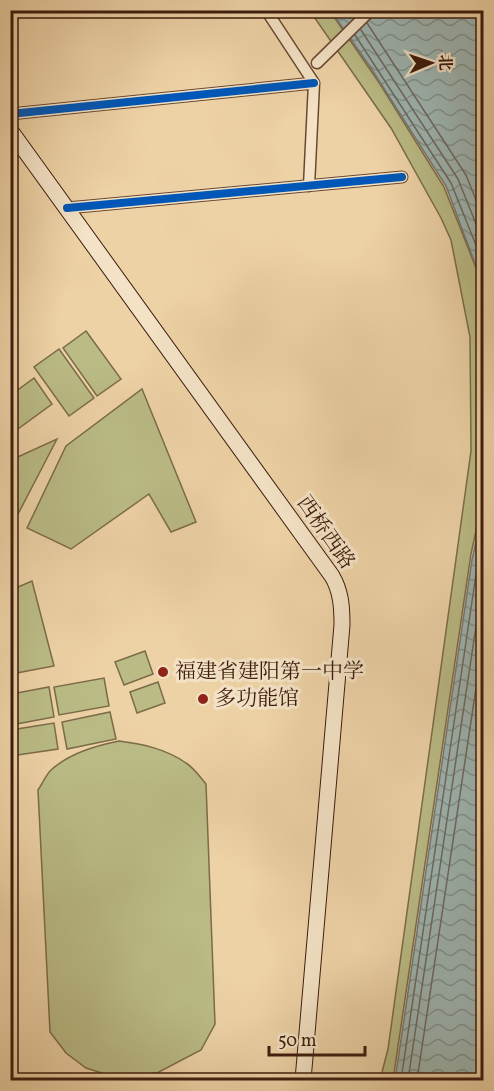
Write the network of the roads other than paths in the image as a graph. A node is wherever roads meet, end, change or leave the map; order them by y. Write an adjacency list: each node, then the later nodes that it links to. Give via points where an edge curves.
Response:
1 (266, 10): 4 (street)
2 (371, 10): 3 (street)
3 (317, 63)
4 (314, 83): 5 (street); 8 (street)
5 (10, 114)
6 (10, 130): 9 (main road, 西桥西路)
7 (402, 177): 8 (street)
8 (309, 186): 9 (street)
9 (67, 208): 10 (main road, 西桥西路, via 332,576 339,593 342,625)
10 (303, 1080)

